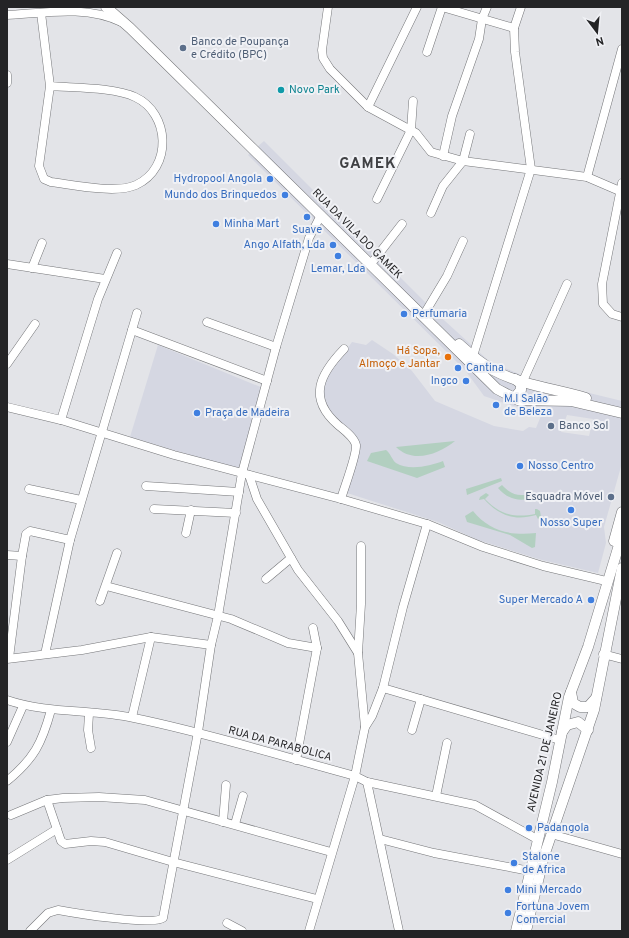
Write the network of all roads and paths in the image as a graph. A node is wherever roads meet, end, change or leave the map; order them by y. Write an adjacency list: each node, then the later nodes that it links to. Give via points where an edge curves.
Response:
1 (71, 7): 9 (street)
2 (106, 7): 13 (main road, RUA DA VILA DO GAMEK)
3 (117, 7): 37 (main road, RUA DA VILA DO GAMEK)
4 (328, 7): 22 (street, via 323,58 330,69)
5 (417, 7): 22 (street)
6 (442, 7): 12 (street); 16 (street)
7 (487, 7): 12 (street)
8 (521, 7): 14 (street)
9 (60, 12): 10 (street); 13 (street, via 94,13 107,16)
10 (41, 13): 11 (street); 20 (street)
11 (7, 15)
12 (482, 19): 14 (street); 25 (street, via 479,40 452,116)
13 (130, 28): 32 (main road, RUA DA VILA DO GAMEK)
14 (514, 28): 27 (street)
15 (622, 49): 17 (street)
16 (427, 52)
17 (619, 70): 28 (street)
18 (7, 75): 19 (street)
19 (7, 83)
20 (50, 86): 20 (street, via 39,166 44,179 51,182 123,188 136,185 148,177 161,154 163,138 160,124 144,103 122,93)
21 (413, 102): 23 (street)
22 (368, 107): 23 (street)
23 (411, 130): 25 (street, via 431,152); 30 (street)
24 (470, 134): 26 (street)
25 (443, 156): 26 (street)
26 (463, 161): 27 (street); 31 (street, via 443,186)
27 (531, 169): 28 (street); 50 (street)
28 (587, 177): 29 (street)
29 (621, 189): 44 (street, via 602,284 602,299 612,314)
30 (377, 199)
31 (431, 212)
32 (321, 215): 48 (street, via 309,238); 54 (main road, RUA DA VILA DO GAMEK, via 487,381)
33 (402, 224): 37 (street)
34 (463, 241): 42 (street, via 447,276)
35 (42, 243): 39 (street)
36 (117, 253): 40 (street)
37 (374, 260): 42 (main road, RUA DA VILA DO GAMEK)
38 (7, 264): 39 (street)
39 (32, 268): 40 (street)
40 (105, 279): 58 (street)
41 (567, 284): 52 (street)
42 (426, 311): 50 (main road, RUA DA VILA DO GAMEK)
43 (137, 313): 47 (street)
44 (622, 317)
45 (207, 322): 48 (street)
46 (35, 324): 51 (street)
47 (132, 330): 53 (street); 59 (street)
48 (276, 347): 53 (street)
49 (344, 349): 64 (street, via 334,360 319,388 328,416 356,445)
50 (473, 356): 52 (main road, RUA DA VILA DO GAMEK, via 494,370)
51 (7, 364)
52 (519, 380): 54 (main road, via 521,390 516,396); 56 (main road, RUA DA VILA DO GAMEK)
53 (267, 381): 60 (street)
54 (510, 397): 57 (main road, RUA DA VILA DO GAMEK, via 522,400 576,402)
55 (7, 407): 58 (street)
56 (622, 409)
57 (622, 413)
58 (61, 420): 59 (street)
59 (101, 432): 60 (street); 65 (street)
60 (246, 474): 63 (street); 64 (street); 78 (street)
61 (146, 486): 63 (street)
62 (29, 489): 65 (street)
63 (239, 492): 69 (street)
64 (341, 499): 70 (street)
65 (81, 500): 73 (street)
66 (154, 510): 67 (street)
67 (192, 510): 69 (street); 71 (street)
68 (622, 512): 81 (main road)
69 (236, 513): 85 (street)
70 (427, 524): 81 (street, via 542,566); 95 (street)
71 (186, 532)
72 (622, 535): 84 (main road, AVENIDA 21 DE JANEIRO)
73 (70, 540): 77 (street, via 30,531 26,534); 91 (street)
74 (361, 546): 90 (street)
75 (117, 553): 82 (street)
76 (7, 555): 77 (street)
77 (22, 556): 93 (street)
78 (290, 558): 80 (street); 90 (street, via 338,621)
79 (622, 568): 92 (main road)
80 (266, 579)
81 (606, 581): 84 (main road)
82 (106, 586): 83 (street); 85 (street)
83 (100, 601)
84 (601, 606): 96 (main road, AVENIDA 21 DE JANEIRO)
85 (218, 616): 88 (street); 89 (street, via 245,624 288,643)
86 (313, 628): 89 (street)
87 (151, 637): 88 (street); 91 (street); 103 (street)
88 (211, 645): 107 (street)
89 (317, 648): 112 (street)
90 (358, 653): 104 (street)
91 (45, 654): 93 (street)
92 (603, 654): 94 (street); 97 (main road)
93 (8, 659)
94 (622, 659)
95 (383, 688): 98 (street); 104 (street)
96 (571, 692): 97 (main road, via 574,703 580,707 592,704); 108 (main road, AVENIDA 21 DE JANEIRO)
97 (596, 697): 106 (main road)
98 (420, 699): 105 (street); 108 (street)
99 (7, 700): 100 (street, RUA DA PARABOLICA)
100 (23, 706): 101 (street, RUA DA PARABOLICA); 109 (street)
101 (52, 710): 102 (street, RUA DA PARABOLICA); 114 (street, via 33,757)
102 (89, 714): 103 (street, RUA DA PARABOLICA); 111 (street)
103 (132, 717): 107 (street, RUA DA PARABOLICA)
104 (365, 727): 113 (street)
105 (412, 730)
106 (588, 730): 108 (main road, via 582,724 574,722 567,725); 125 (main road)
107 (198, 732): 112 (street, RUA DA PARABOLICA); 120 (street)
108 (560, 737): 127 (main road, AVENIDA 21 DE JANEIRO, via 552,782)
109 (7, 742)
110 (447, 743): 118 (street)
111 (91, 748)
112 (296, 760): 113 (street, RUA DA PARABOLICA)
113 (355, 776): 115 (street, RUA DA PARABOLICA); 128 (street)
114 (7, 781)
115 (367, 782): 118 (street, RUA DA PARABOLICA); 126 (street)
116 (226, 785): 122 (street)
117 (242, 796): 123 (street)
118 (436, 796): 127 (street, RUA DA PARABOLICA, via 475,805)
119 (47, 800): 120 (street, via 78,796 145,800); 121 (street); 124 (street)
120 (183, 811): 122 (street); 131 (street)
121 (11, 815)
122 (223, 822): 123 (street)
123 (235, 824): 128 (street)
124 (57, 829): 130 (street); 131 (street, via 61,841 65,844 105,842)
125 (551, 834): 129 (street); 140 (main road)
126 (380, 839): 132 (street, via 434,853); 138 (street)
127 (537, 839): 132 (main road, AVENIDA 21 DE JANEIRO)
128 (331, 852): 133 (street)
129 (622, 854)
130 (7, 860)
131 (173, 862): 133 (street); 135 (street, via 163,918 160,920 119,918 58,910 48,913)
132 (530, 871): 139 (main road, AVENIDA 21 DE JANEIRO)
133 (317, 899): 137 (street)
134 (227, 923): 136 (street)
135 (30, 931)
136 (242, 931)
137 (309, 931)
138 (399, 931)
139 (516, 931)
140 (526, 931)

